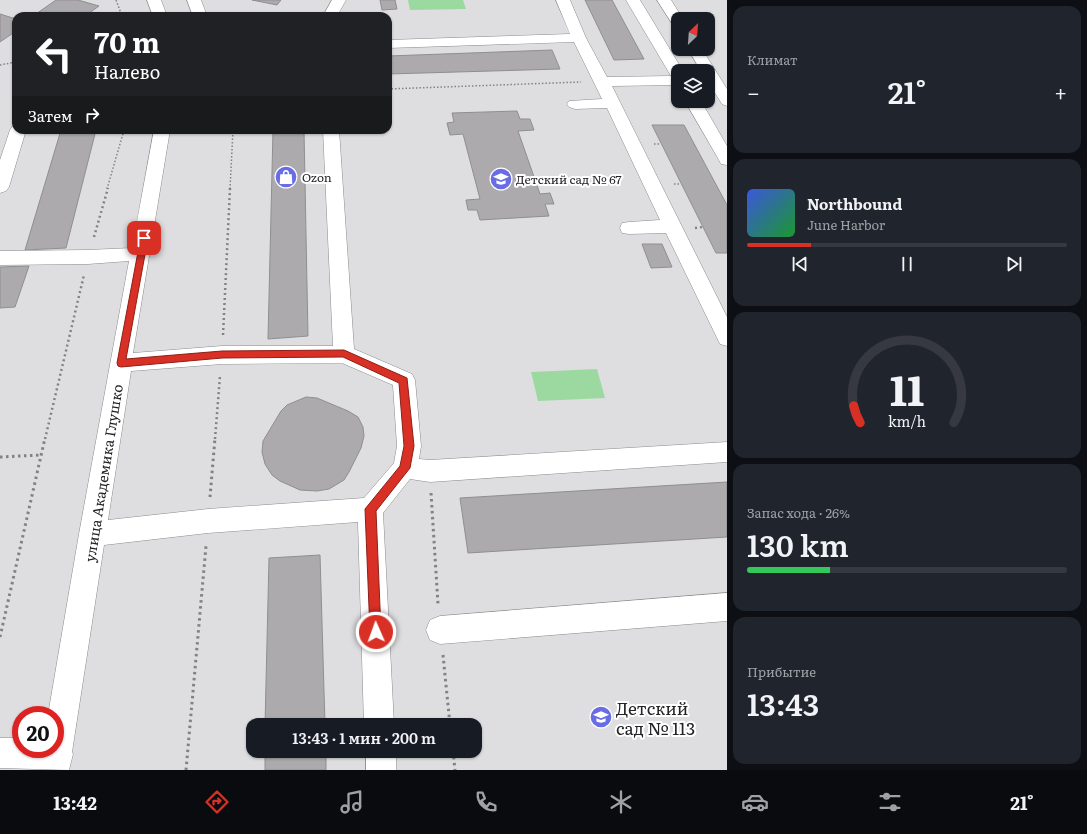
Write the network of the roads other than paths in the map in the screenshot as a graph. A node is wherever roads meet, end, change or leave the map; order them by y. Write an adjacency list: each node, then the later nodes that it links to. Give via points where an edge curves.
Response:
1 (154, 0): 7 (street)
2 (194, 0): 8 (street)
3 (339, 0): 9 (street)
4 (563, 0): 11 (street)
5 (633, 0): 14 (street)
6 (664, 0): 10 (street)
7 (158, 12)
8 (198, 12)
9 (332, 12)
10 (672, 12)
11 (579, 38): 12 (street); 16 (street)
12 (392, 44)
13 (699, 56): 17 (street)
14 (671, 64)
15 (671, 80): 16 (street)
16 (602, 82): 18 (street)
17 (727, 101)
18 (613, 103): 19 (street); 27 (street)
19 (576, 104)
20 (697, 108): 25 (street)
21 (16, 134): 24 (street)
22 (161, 134): 29 (street, улица Академика Глушко)
23 (331, 134): 32 (street)
24 (5, 157): 26 (street)
25 (727, 160)
26 (0, 187)
27 (672, 226): 28 (street); 31 (street)
28 (629, 228)
29 (141, 254): 30 (street); 33 (street, улица Академика Глушко)
30 (0, 258)
31 (724, 328)
32 (344, 354): 33 (street, via 222,355); 35 (street, via 404,380 409,446)
33 (121, 363): 37 (street, улица Академика Глушко)
34 (727, 452): 35 (street, via 430,471)
35 (405, 468): 36 (street)
36 (370, 509): 37 (street, via 208,521); 40 (street)
37 (92, 534): 43 (street, улица Академика Глушко)
38 (727, 607): 39 (street)
39 (440, 630)
40 (380, 718)
41 (0, 753): 43 (street)
42 (381, 758): 44 (street)
43 (56, 762)
44 (381, 770)

